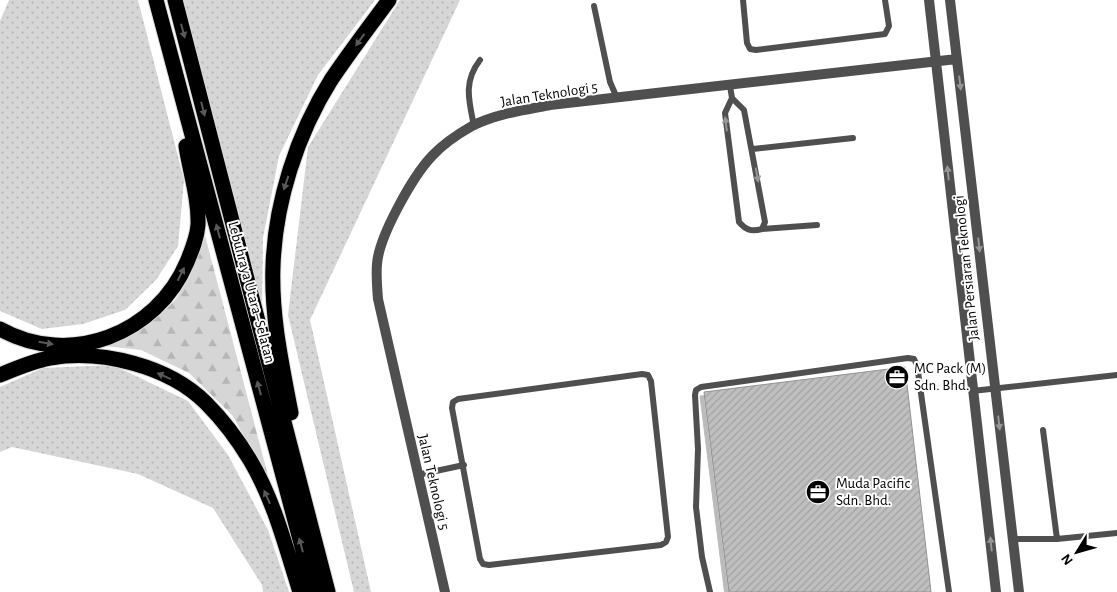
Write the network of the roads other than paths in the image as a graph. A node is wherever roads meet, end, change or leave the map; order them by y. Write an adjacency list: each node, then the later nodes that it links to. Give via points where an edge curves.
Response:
1 (156, 0): 9 (highway, Lebuhraya Utara–Selatan)
2 (175, 0): 29 (highway, Lebuhraya Utara–Selatan, one-way to 29)
3 (388, 0): 29 (highway, one-way to 29, via 331,80 311,117 283,197 273,266 275,305 278,344)
4 (743, 0): 5 (lane, via 747,43 750,49 756,50 885,34 889,26)
5 (885, 0)
6 (929, 0): 12 (street, Jalan Persiaran Teknologi)
7 (950, 0): 11 (street, Jalan Persiaran Teknologi)
8 (594, 6): 14 (lane, via 610,82)
9 (164, 29): 21 (highway, one-way to 9, via 19,338 55,345 96,342 115,336 147,317 180,278 194,246 197,207); 34 (highway, Lebuhraya Utara–Selatan, one-way to 9)
10 (480, 60): 16 (lane, via 473,68 468,83)
11 (957, 60): 12 (street, Jalan Teknologi 5); 24 (street, Jalan Persiaran Teknologi, one-way to 24)
12 (936, 62): 13 (street, Jalan Teknologi 5); 25 (street, Jalan Persiaran Teknologi, one-way to 12)
13 (730, 86): 14 (street, Jalan Teknologi 5); 15 (lane)
14 (617, 98): 16 (street, Jalan Teknologi 5, via 521,111)
15 (732, 98): 18 (lane, via 744,110); 20 (lane, one-way to 15, via 746,229 739,222 725,113)
16 (474, 126): 28 (street, Jalan Teknologi 5, via 443,146 422,168 387,232 377,263 378,299)
17 (853, 138): 18 (lane)
18 (753, 149): 20 (lane, one-way to 20, via 765,222)
19 (818, 225): 20 (lane)
20 (762, 229)
21 (0, 329)
22 (0, 375): 33 (highway, one-way to 22, via 276,517 251,462 205,402 139,364 103,357 75,355 51,358)
23 (1117, 375): 24 (lane)
24 (995, 389): 25 (lane); 31 (street, Jalan Persiaran Teknologi, one-way to 31)
25 (972, 391): 39 (street, Jalan Persiaran Teknologi, one-way to 25)
26 (1044, 430): 32 (lane)
27 (464, 465): 27 (lane, via 452,408 455,400 645,374 651,380 668,540 661,545 486,565 480,559); 28 (lane)
28 (417, 475): 36 (street, Jalan Teknologi 5)
29 (302, 493): 35 (highway, Lebuhraya Utara–Selatan)
30 (1117, 533): 32 (lane)
31 (1014, 539): 32 (lane); 40 (street, Jalan Persiaran Teknologi)
32 (1057, 539)
33 (300, 592)
34 (314, 592)
35 (328, 592)
36 (445, 592)
37 (710, 592): 38 (lane, via 696,506 696,390 908,358 917,364)
38 (949, 592)
39 (996, 592)
40 (1020, 592)

